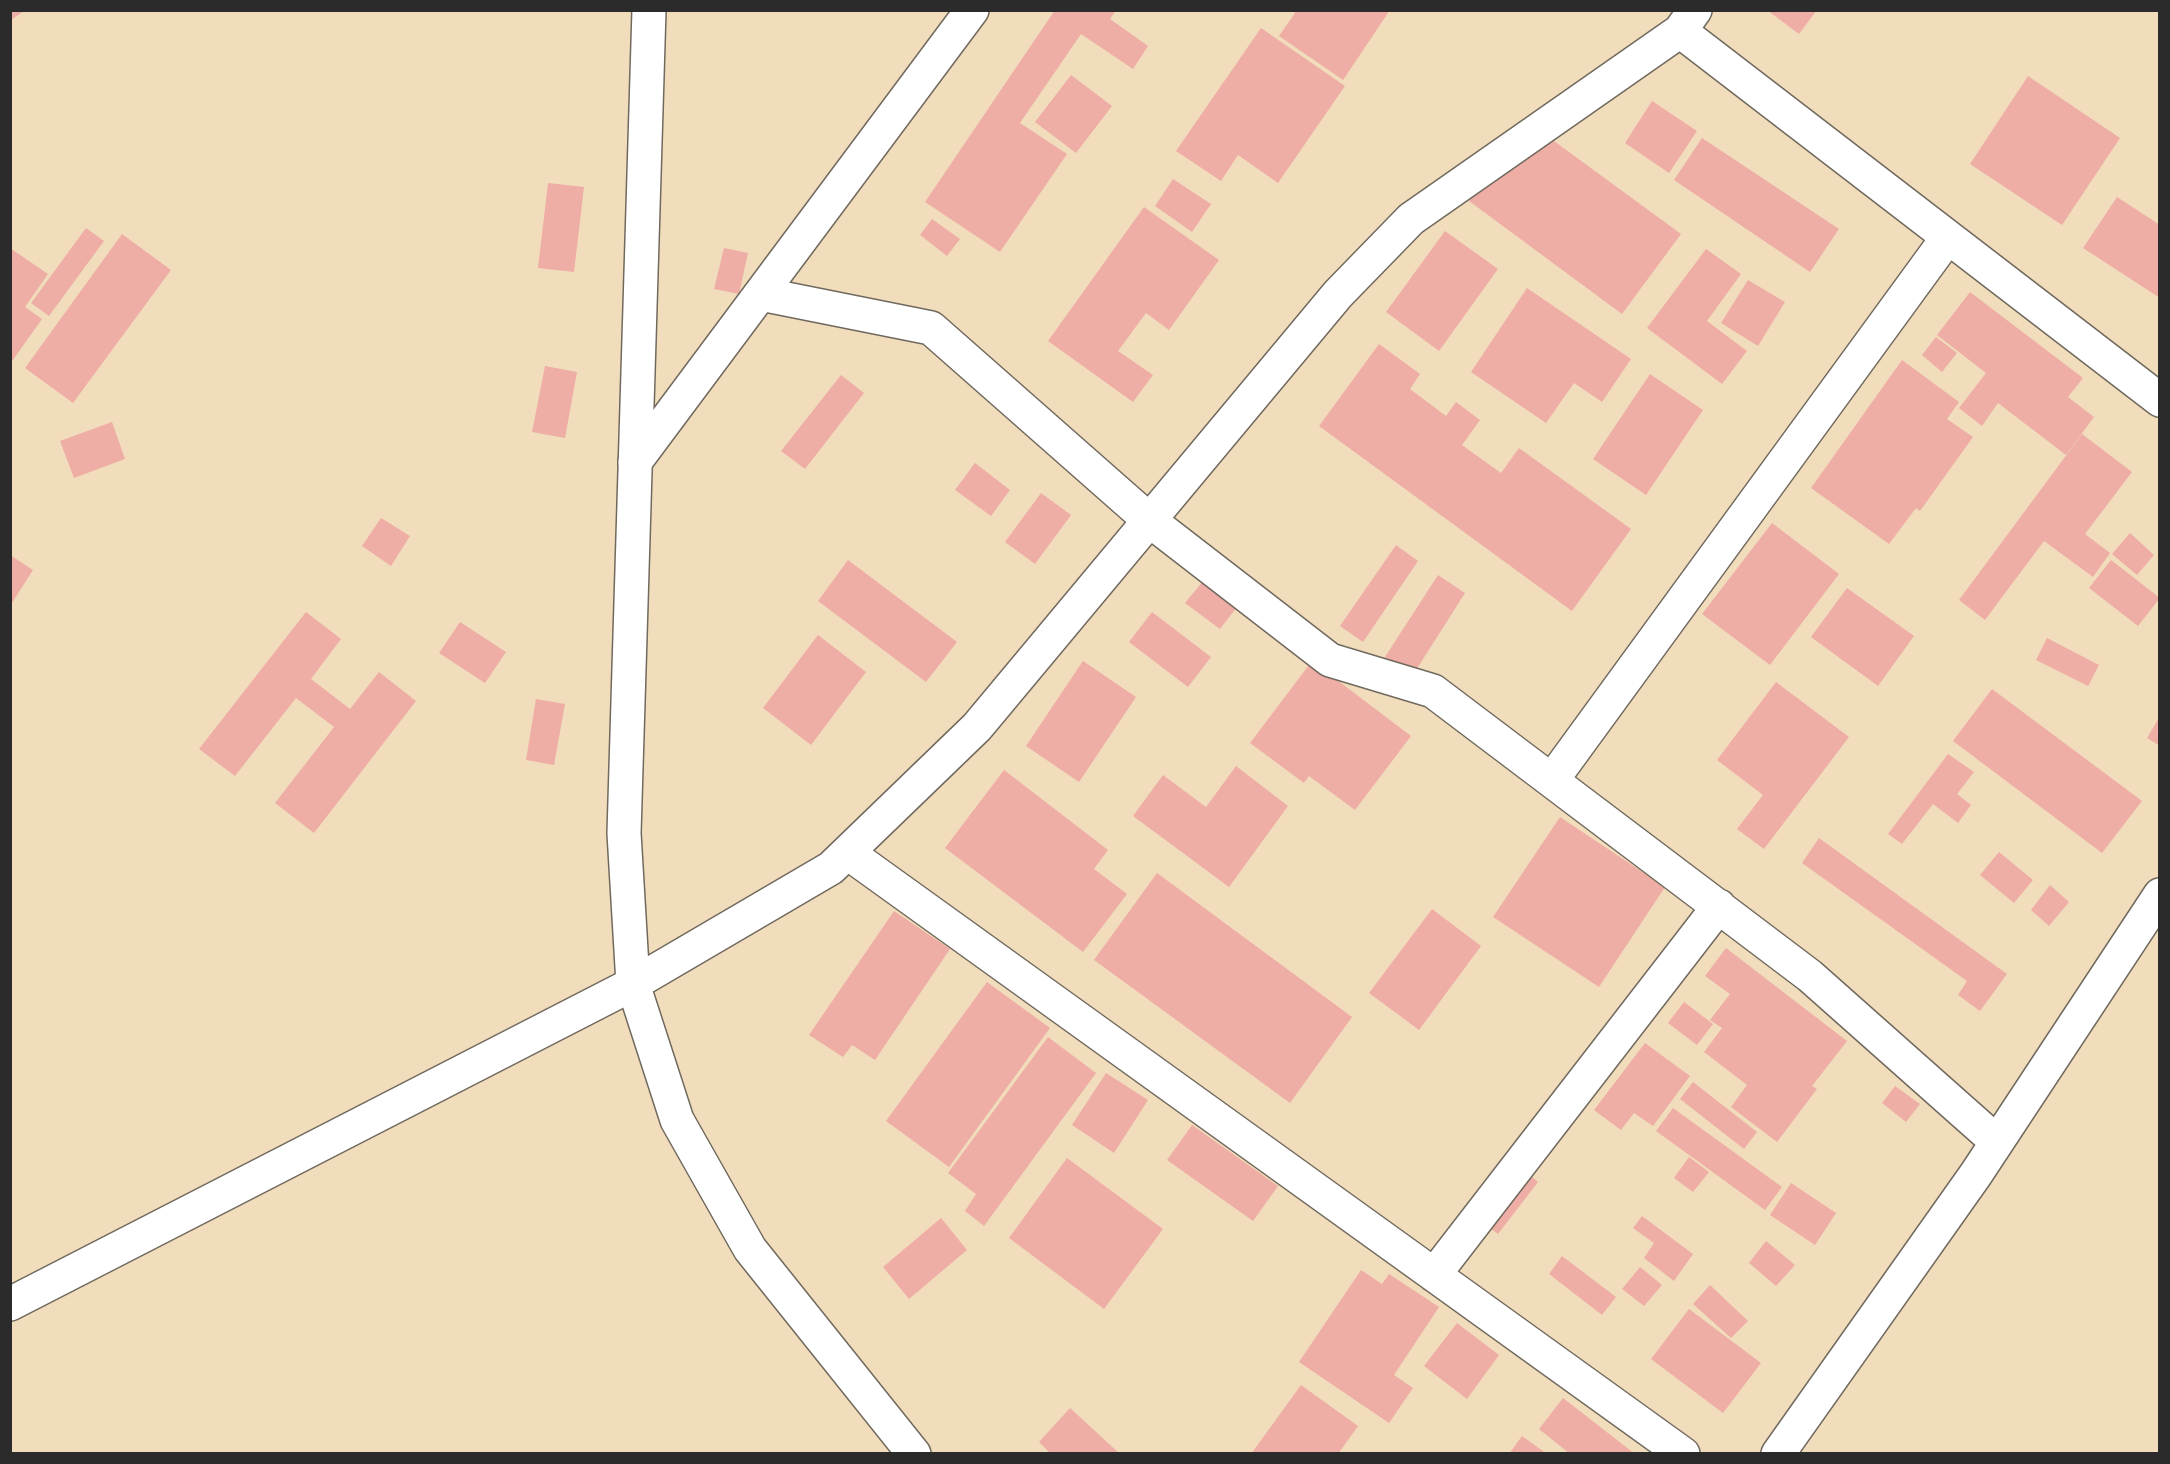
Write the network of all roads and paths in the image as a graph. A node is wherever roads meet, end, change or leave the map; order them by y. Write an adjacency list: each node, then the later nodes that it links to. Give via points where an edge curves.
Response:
1 (649, 10): 7 (street)
2 (972, 10): 5 (street)
3 (1688, 21): 4 (street); 8 (street, via 1411,219 1338,294)
4 (1948, 237): 6 (street); 9 (street)
5 (761, 294): 7 (street); 8 (street, via 931,328)
6 (2160, 400)
7 (635, 462): 13 (street, via 624,833)
8 (1149, 520): 9 (street, via 1330,660 1433,691); 10 (street, via 977,728)
9 (1552, 780): 12 (street)
10 (848, 852): 13 (street, via 831,868); 15 (street)
11 (2160, 895): 14 (street)
12 (1719, 906): 14 (street, via 1810,976); 15 (street)
13 (633, 984): 16 (street); 17 (street, via 677,1120 750,1249)
14 (1997, 1142): 19 (street)
15 (1434, 1275): 18 (street)
16 (10, 1304)
17 (914, 1454)
18 (1683, 1454)
19 (1778, 1454)

